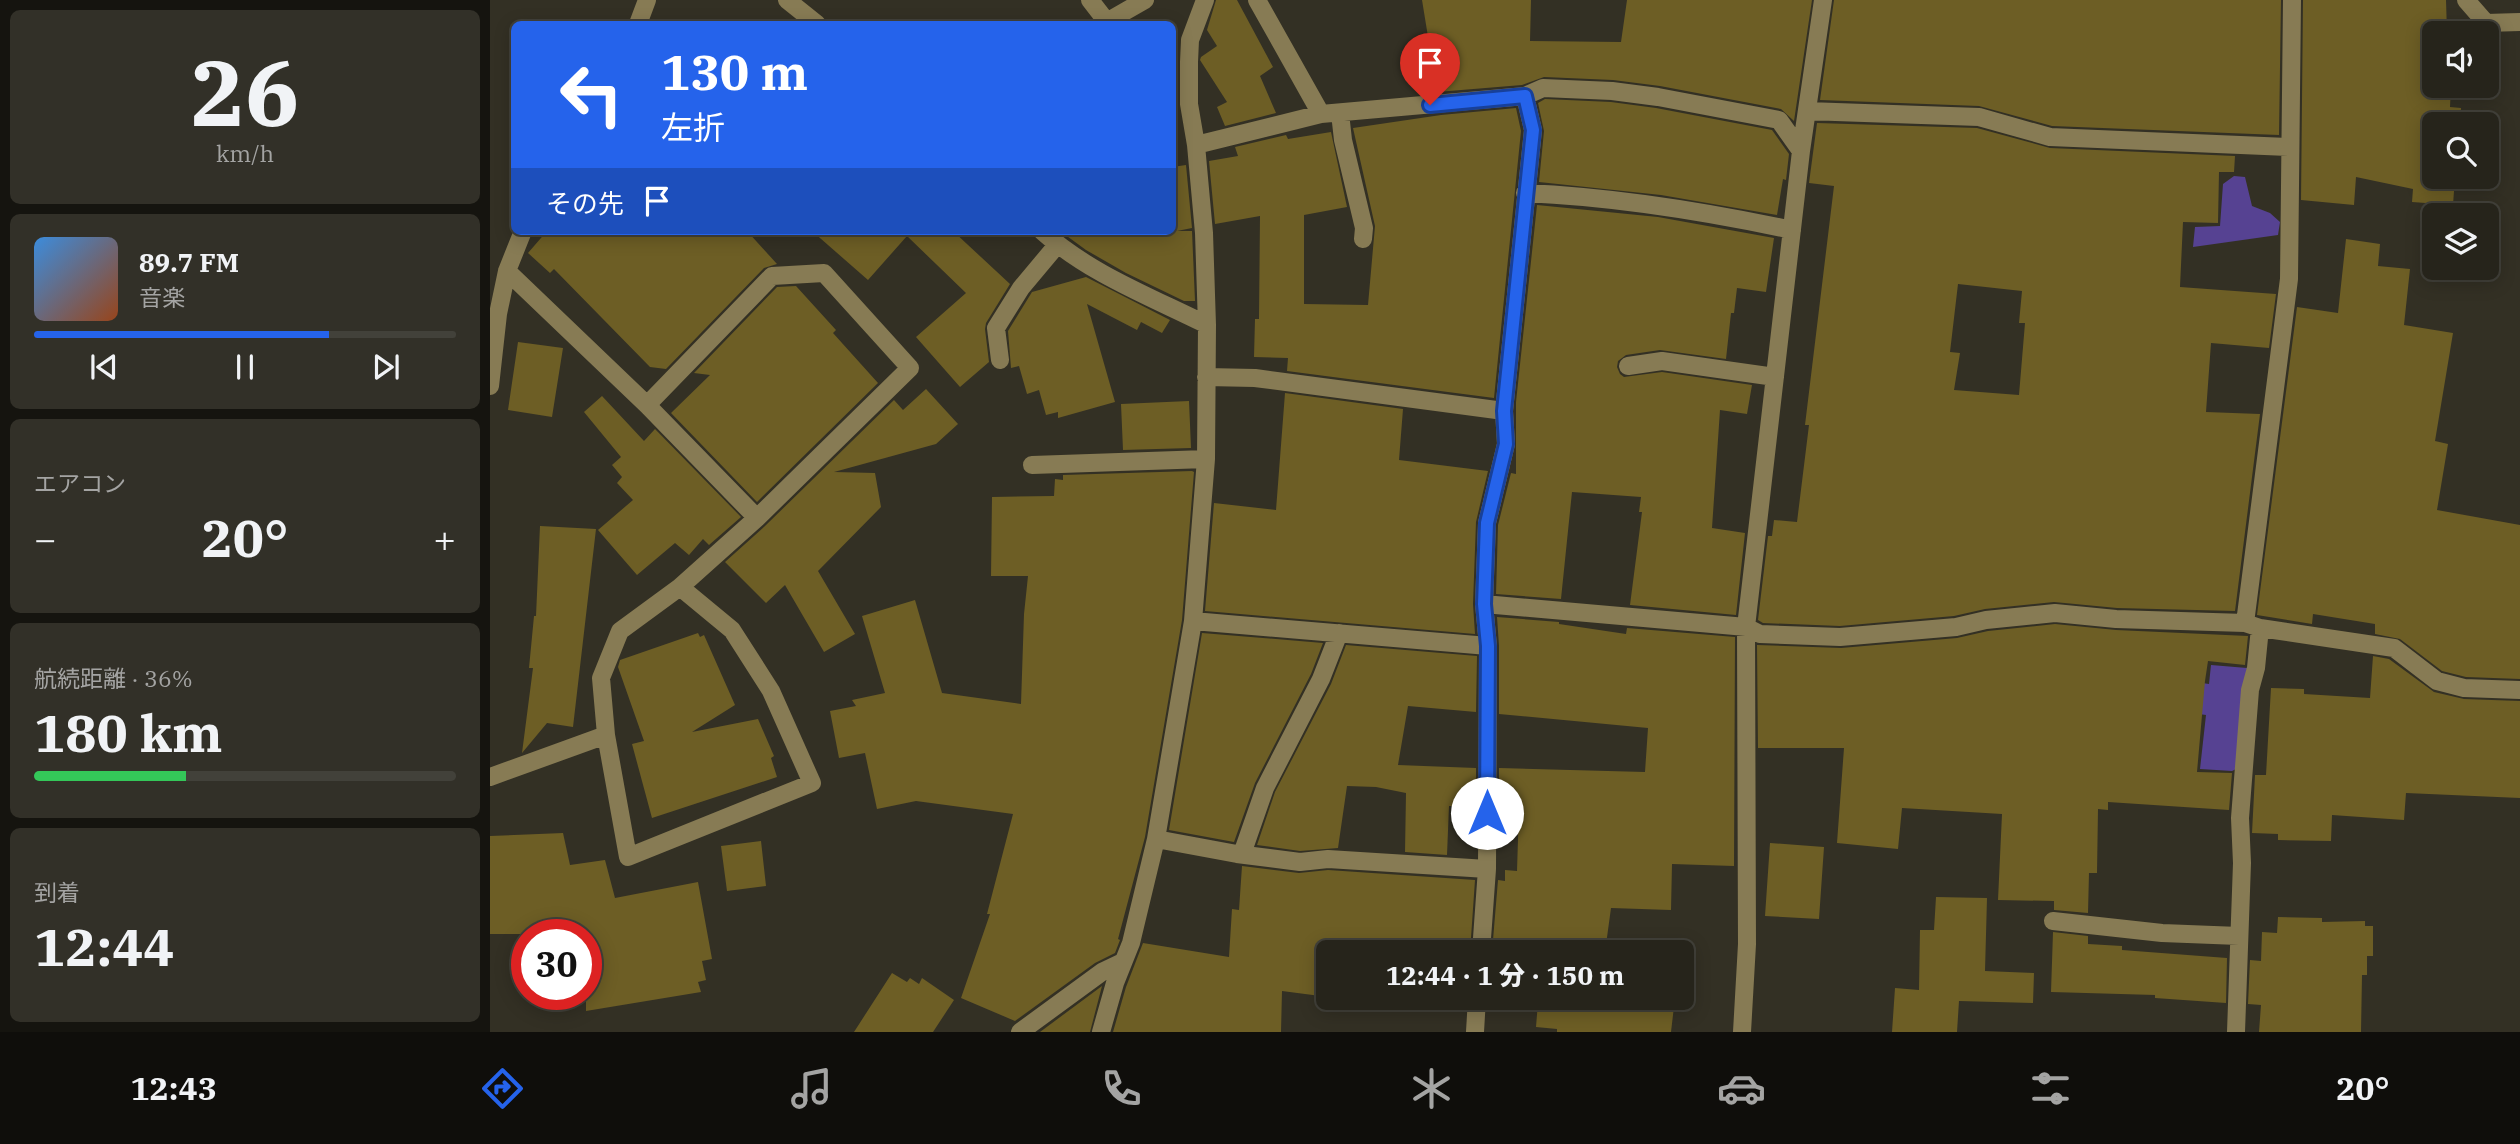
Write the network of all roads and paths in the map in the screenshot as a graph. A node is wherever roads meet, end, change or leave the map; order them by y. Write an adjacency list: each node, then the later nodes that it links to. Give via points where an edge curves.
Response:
1 (648, 0): 10 (street)
2 (787, 0): 11 (street)
3 (1090, 0): 12 (street)
4 (1145, 0): 13 (street)
5 (1206, 0): 19 (street, via 1190,40 1189,104)
6 (1257, 0): 18 (street)
7 (1823, 0): 16 (street)
8 (2292, 0): 20 (street)
9 (2466, 0): 14 (street, via 2486,23)
10 (639, 21)
11 (813, 21)
12 (1104, 21)
13 (1108, 21)
14 (2520, 22)
15 (1525, 96): 17 (street); 21 (street, via 1543,88 1612,91 1779,120); 22 (street, via 1533,130)
16 (1807, 111): 20 (street, via 1979,117 2050,137); 21 (street)
17 (1340, 113): 18 (street); 26 (street)
18 (1321, 114): 19 (street)
19 (1196, 145): 30 (street)
20 (2289, 147): 44 (street, via 2289,279)
21 (1801, 151): 23 (street)
22 (1525, 193): 23 (street, via 1590,195 1714,213); 37 (street)
23 (1791, 230): 34 (street)
24 (522, 235): 28 (street)
25 (1047, 235): 27 (street)
26 (1363, 239)
27 (1058, 245): 30 (street, via 1087,265); 31 (street, via 1021,288 996,328)
28 (508, 271): 29 (street); 36 (street)
29 (494, 313): 35 (street)
30 (1207, 326): 33 (street)
31 (1000, 360)
32 (1628, 366): 34 (street, via 1662,361)
33 (1206, 377): 37 (street, via 1255,378); 38 (street)
34 (1775, 377): 45 (street)
35 (490, 386)
36 (647, 405): 40 (street); 40 (street, via 772,276 824,272 910,368)
37 (1504, 411): 42 (street, via 1506,444 1487,523)
38 (1206, 459): 39 (street); 43 (street)
39 (1032, 465)
40 (757, 518): 41 (street)
41 (680, 587): 49 (street, via 620,631 601,678); 49 (street, via 732,630 771,691 812,783 628,856)
42 (1484, 604): 45 (street); 47 (street)
43 (1193, 621): 46 (street); 51 (street)
44 (2252, 626): 45 (street, via 2055,613 1840,637 1760,634); 48 (street, via 2394,648 2437,681 2464,688); 55 (street, via 2256,668 2250,690 2240,818)
45 (1746, 627): 62 (street, via 1748,944)
46 (1339, 633): 47 (street); 52 (street, via 1321,679 1265,788)
47 (1488, 646): 53 (street)
48 (2520, 690)
49 (606, 734): 50 (street)
50 (490, 777)
51 (1156, 839): 52 (street); 57 (street)
52 (1242, 854): 53 (street, via 1300,862 1328,859)
53 (1487, 869): 56 (street)
54 (2053, 920): 55 (street, via 2162,933)
55 (2239, 936): 63 (street)
56 (1482, 940)
57 (1123, 962): 59 (street, via 1102,972); 60 (street)
58 (1476, 1010): 61 (street)
59 (1020, 1032)
60 (1101, 1032)
61 (1475, 1032)
62 (1741, 1032)
63 (2236, 1032)

